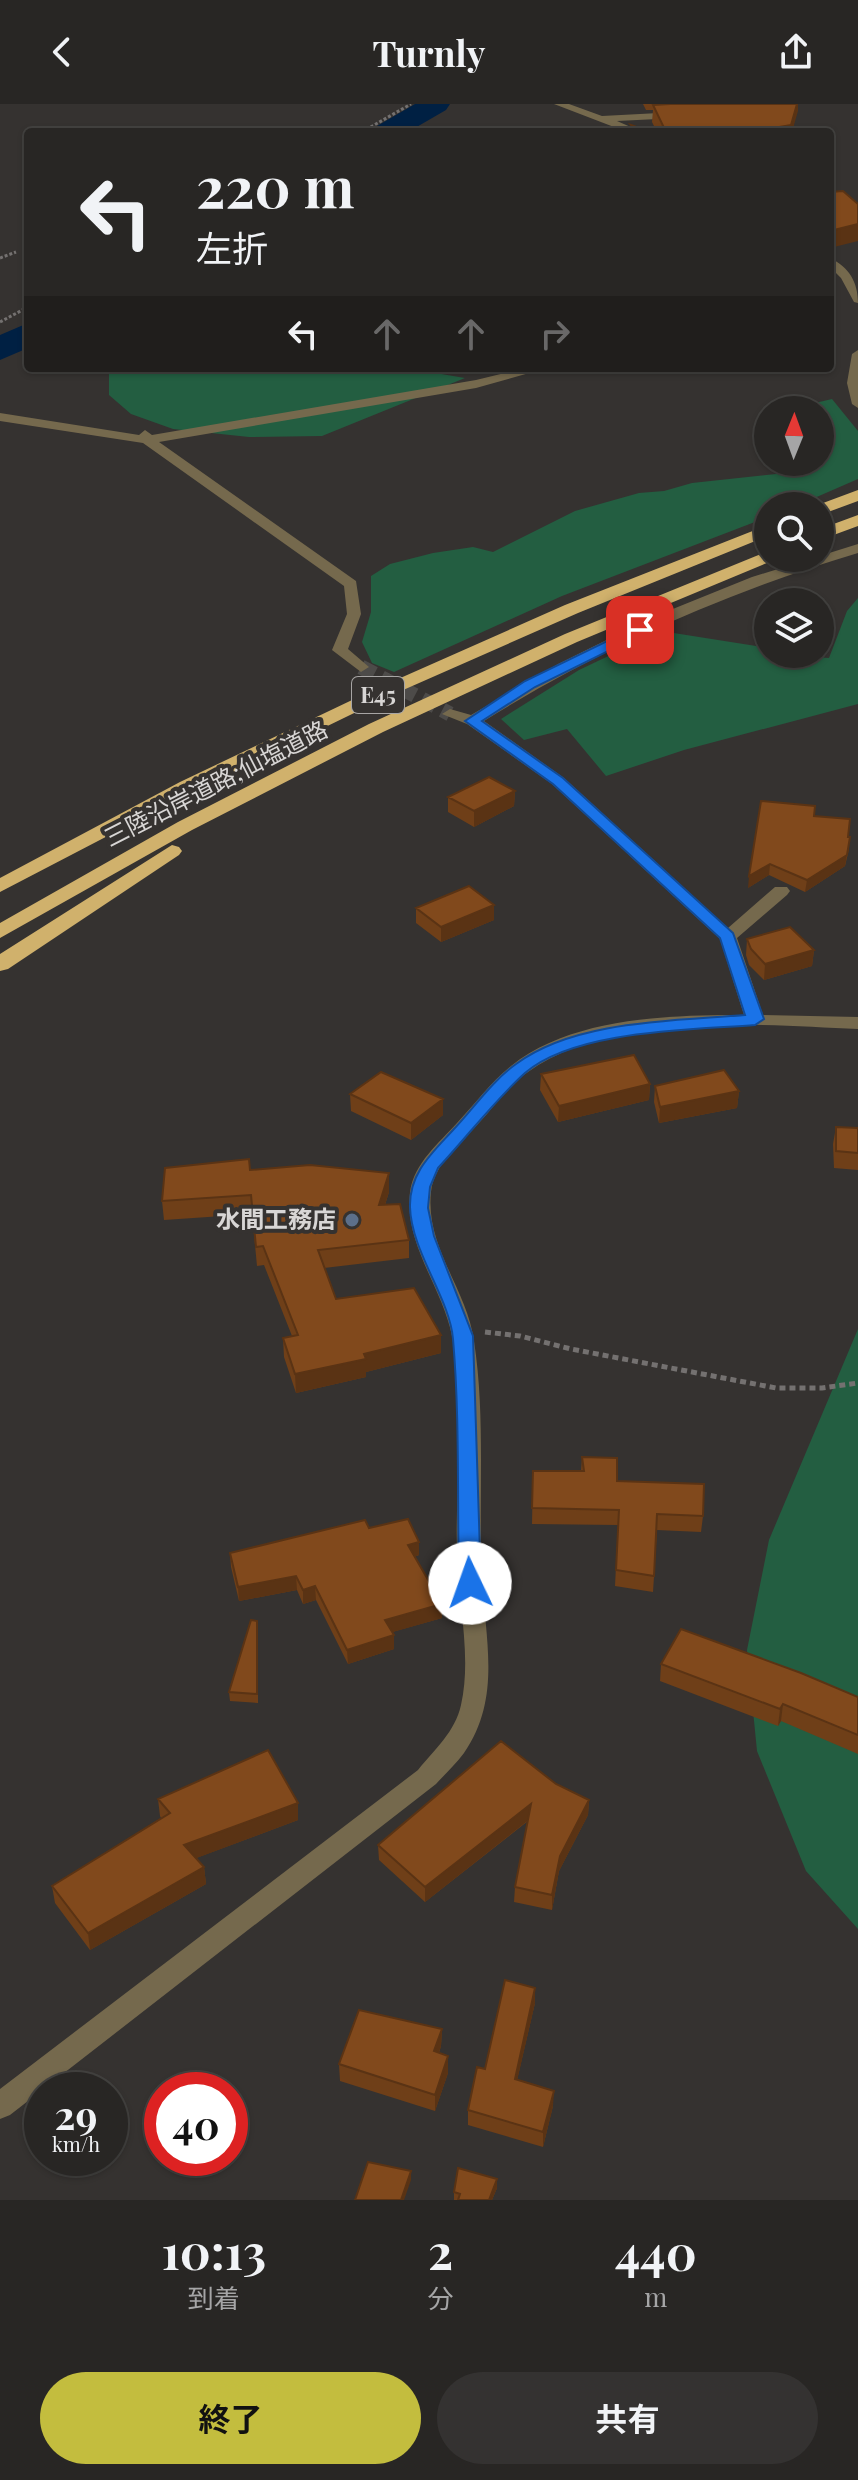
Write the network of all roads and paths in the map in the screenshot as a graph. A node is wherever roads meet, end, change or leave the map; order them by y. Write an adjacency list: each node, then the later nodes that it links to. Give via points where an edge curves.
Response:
1 (411, 104): 6 (path)
2 (559, 104): 3 (street)
3 (587, 109): 5 (street)
4 (692, 114): 5 (street)
5 (603, 119): 7 (street)
6 (369, 128)
7 (627, 128)
8 (16, 252): 9 (path)
9 (0, 258)
10 (844, 274): 11 (street)
11 (858, 299)
12 (24, 309): 13 (path)
13 (0, 322)
14 (858, 354): 16 (street, via 853,383)
15 (525, 372): 18 (street)
16 (858, 404)
17 (0, 417): 18 (street)
18 (145, 434): 26 (street, via 351,584 354,614 340,650)
19 (858, 495): 20 (highway)
20 (834, 504)
21 (858, 520): 22 (highway)
22 (834, 529)
23 (754, 536): 30 (highway, 三陸沿岸道路;仙塩道路 / E45, via 403,683)
24 (858, 548): 28 (street, via 774,573 613,641)
25 (754, 562): 29 (highway, 三陸沿岸道路;仙塩道路 / E45, via 542,651)
26 (361, 667)
27 (450, 714): 28 (street)
28 (473, 721): 33 (street, via 558,781)
29 (309, 763): 32 (highway, 三陸沿岸道路;仙塩道路 / E45); 34 (highway)
30 (0, 886)
31 (781, 891): 33 (street)
32 (0, 932)
33 (728, 937): 35 (street)
34 (0, 964)
35 (755, 1019): 36 (street); 37 (street, via 644,1028 565,1045 520,1068 475,1115 430,1165 419,1208 424,1236)
36 (858, 1023)
37 (463, 1336): 38 (path, via 499,1332 776,1388); 39 (street, via 468,1553 477,1651 475,1706 457,1743 427,1777)
38 (858, 1383)
39 (0, 2106)

